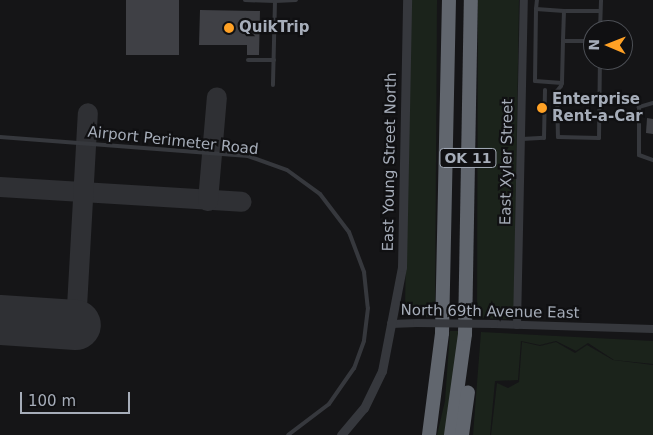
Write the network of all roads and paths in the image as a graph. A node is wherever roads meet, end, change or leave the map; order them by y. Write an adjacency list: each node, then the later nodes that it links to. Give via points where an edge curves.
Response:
1 (246, 0): 10 (lane)
2 (296, 0): 10 (lane)
3 (407, 0): 28 (street, East Young Street North, via 402,266)
4 (444, 0): 17 (highway)
5 (449, 0): 17 (highway, OK 11)
6 (471, 0): 31 (highway, OK 11)
7 (524, 0): 26 (street, East Xyler Street)
8 (536, 0): 11 (lane)
9 (600, 0): 13 (lane)
10 (275, 1): 19 (lane)
11 (536, 9): 12 (lane); 21 (lane, via 535,82)
12 (564, 11): 13 (lane); 15 (lane)
13 (600, 11): 14 (lane)
14 (600, 20)
15 (563, 41): 16 (lane); 21 (lane)
16 (583, 42)
17 (448, 58): 34 (highway, OK 11, via 442,333)
18 (248, 60): 19 (lane)
19 (274, 60): 22 (lane)
20 (600, 70): 21 (lane, via 599,138 558,137 557,91)
21 (562, 83)
22 (273, 85)
23 (545, 90): 26 (lane, via 544,138)
24 (653, 103): 27 (lane, via 639,107 639,146 644,160)
25 (0, 138): 32 (lane, Airport Perimeter Road, via 248,156 287,170 320,194 349,232 357,251 368,308 365,333 342,387 312,419)
26 (522, 139): 29 (street, East Xyler Street)
27 (653, 160)
28 (391, 324): 29 (street, North 69th Avenue East, bridge); 33 (street, North 69th Avenue East, via 374,389)
29 (517, 325): 30 (street, North 69th Avenue East)
30 (653, 328)
31 (465, 334): 35 (highway, OK 11); 36 (highway, via 470,372)
32 (288, 435)
33 (341, 435)
34 (429, 435)
35 (451, 435)
36 (462, 435)

